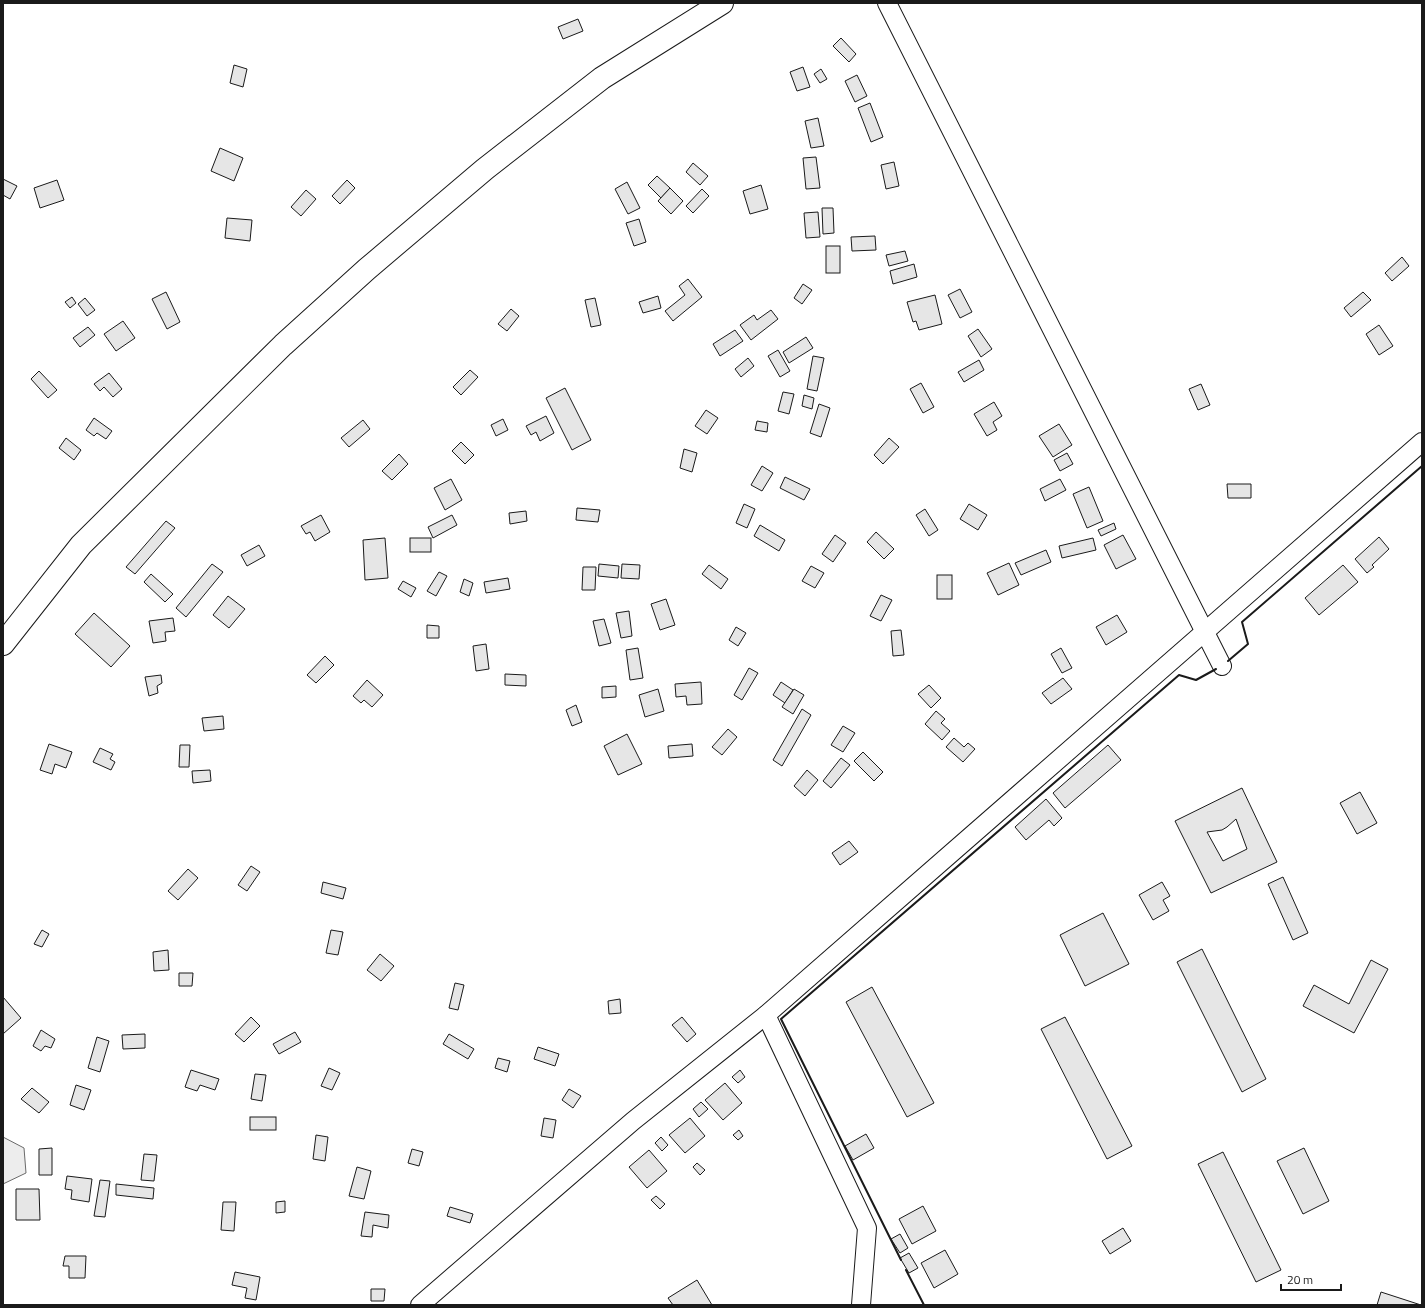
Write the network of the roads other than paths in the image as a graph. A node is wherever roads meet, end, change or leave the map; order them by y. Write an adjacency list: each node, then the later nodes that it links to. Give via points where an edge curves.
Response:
1 (722, 3): 5 (main road, via 602,78 485,169 367,269 283,345 81,545)
2 (887, 3): 4 (street)
3 (1422, 442): 4 (street)
4 (1206, 632): 6 (street); 7 (street)
5 (3, 644)
6 (1222, 666)
7 (766, 1015): 8 (street, via 633,1122); 9 (street, via 868,1228)
8 (420, 1305)
9 (861, 1305)

